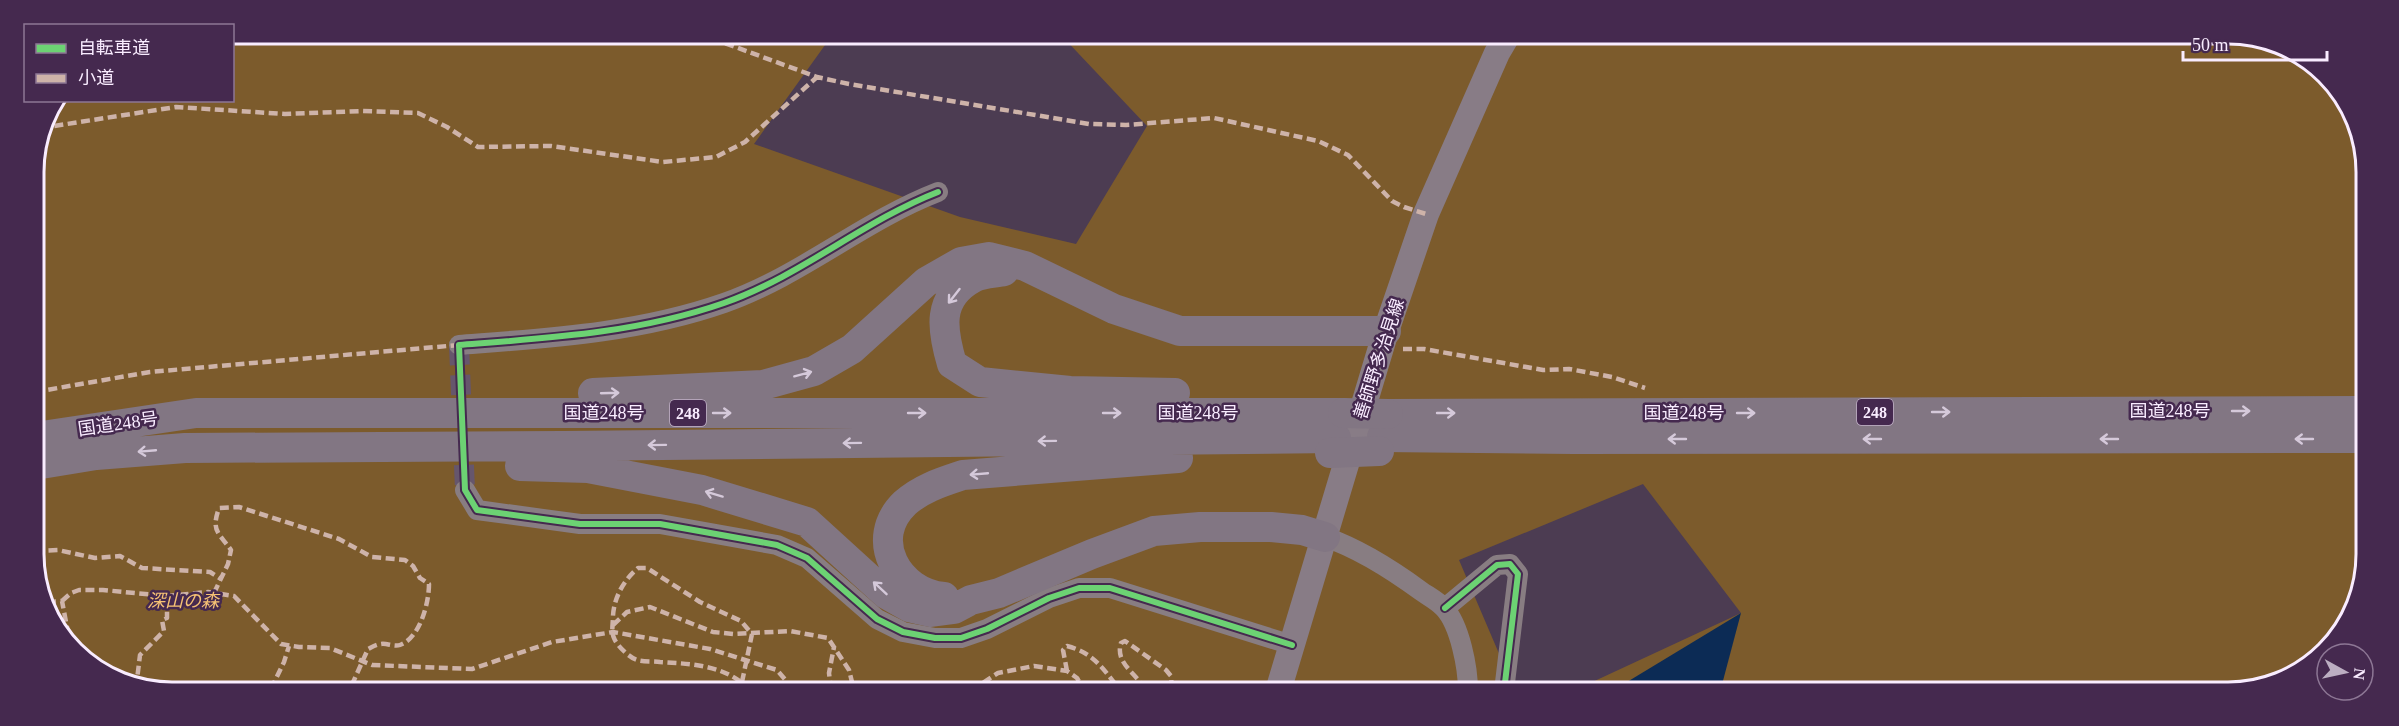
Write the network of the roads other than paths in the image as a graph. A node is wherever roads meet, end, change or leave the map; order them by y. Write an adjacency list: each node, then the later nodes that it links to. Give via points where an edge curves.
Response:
1 (1503, 44): 4 (main road, 善師野多治見線, via 1426,214)
2 (938, 192): 5 (street, via 907,204 789,274 725,303 654,324 590,335)
3 (1025, 266): 4 (highway, via 1114,309 1180,331); 7 (highway, one-way to 3, via 210,406 243,402 484,398 763,385 814,371 852,349 926,282 961,262 989,257); 8 (highway, one-way to 8, via 974,277 956,291 946,306 944,339 952,364 980,382 1070,391 1269,395)
4 (1386, 331): 15 (main road, 善師野多治見線)
5 (459, 345)
6 (2356, 411): 9 (highway, 国道248号 / 248, one-way to 6)
7 (196, 413): 8 (highway, 国道248号 / 248, one-way to 8); 10 (highway, 国道248号 / 248)
8 (1335, 429): 9 (highway, 国道248号 / 248, bridge); 9 (highway, bridge); 12 (highway, 国道248号 / 248, one-way to 12, via 587,446); 16 (highway, one-way to 16, via 1182,458 963,475 930,485 904,504 892,524 887,547 896,570 912,586 930,596)
9 (1383, 434): 11 (highway, 国道248号 / 248, one-way to 9, via 1574,439)
10 (44, 436)
11 (2356, 438)
12 (185, 448): 13 (highway, 国道248号 / 248, one-way to 13); 16 (highway, one-way to 12, via 954,609 931,612 909,607 886,594 807,522 702,490 599,471 396,461 297,463)
13 (44, 464)
14 (465, 490): 18 (street, via 477,510 579,524 660,524 777,545 807,558 877,619 903,632 934,638 961,638 1079,588 1110,588)
15 (1325, 537): 16 (highway, via 1271,527 1154,531 999,593); 17 (street, via 1348,545 1387,568); 18 (main road, 善師野多治見線)
16 (971, 600)
17 (1444, 608): 20 (street, via 1459,638); 21 (street, via 1497,565 1510,564 1518,574)
18 (1293, 645): 19 (main road, 善師野多治見線)
19 (1281, 682)
20 (1468, 682)
21 (1505, 682)

